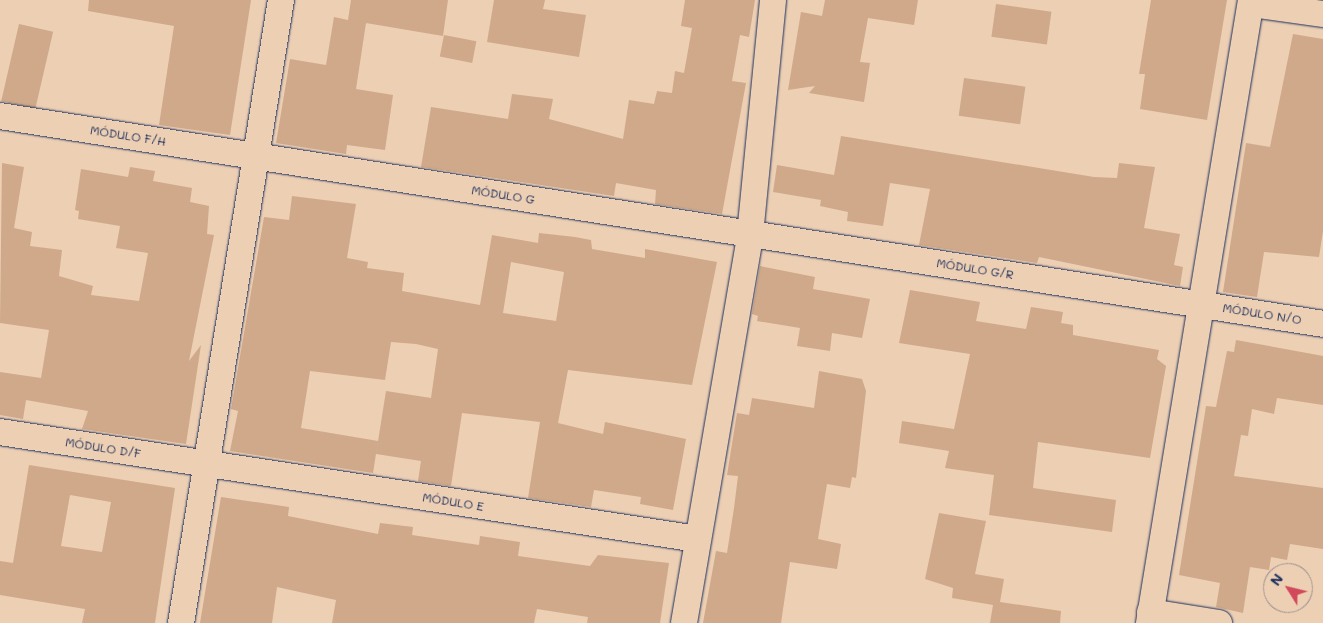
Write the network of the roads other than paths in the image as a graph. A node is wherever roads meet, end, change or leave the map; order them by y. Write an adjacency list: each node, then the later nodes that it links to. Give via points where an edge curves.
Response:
1 (281, 0): 6 (street)
2 (773, 0): 7 (street)
3 (1251, 2): 4 (street); 8 (street)
4 (1323, 14)
5 (0, 116): 6 (street, MÓDULO F/H)
6 (257, 156): 7 (street, MÓDULO G); 11 (street)
7 (750, 235): 8 (street, MÓDULO G/R); 12 (street)
8 (1201, 304): 9 (street, MÓDULO N/O); 13 (street)
9 (1323, 324)
10 (0, 432): 11 (street, MÓDULO D/F)
11 (207, 464): 12 (street, MÓDULO E); 14 (street)
12 (698, 539): 15 (street)
13 (1149, 618): 16 (street)
14 (181, 623)
15 (684, 623)
16 (1219, 623)

